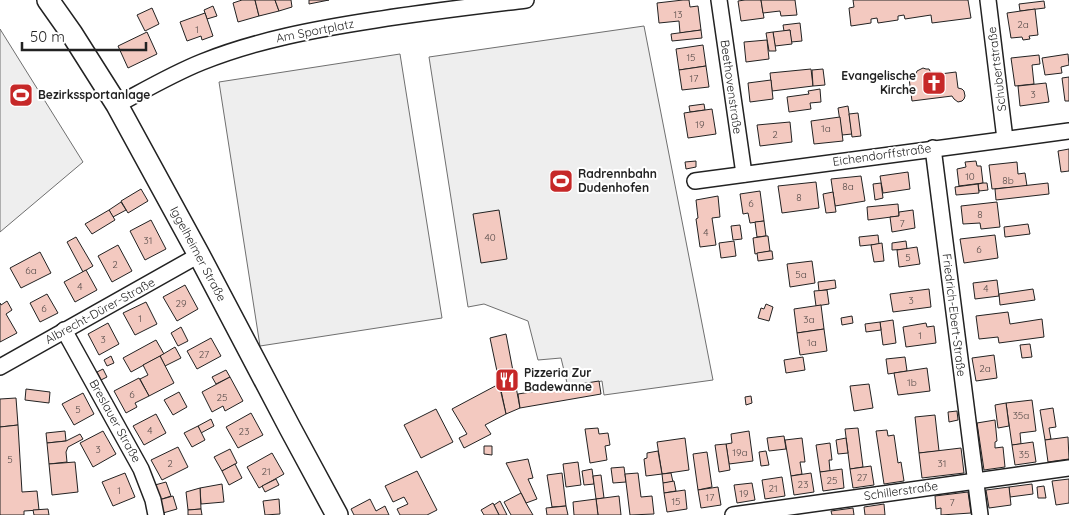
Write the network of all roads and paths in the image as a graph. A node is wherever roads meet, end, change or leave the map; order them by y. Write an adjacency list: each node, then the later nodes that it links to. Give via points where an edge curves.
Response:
1 (48, 0): 6 (street, Iggelheimer Straße)
2 (526, 0): 5 (street, Am Sportplatz)
3 (719, 0): 10 (street, Beethovenstraße)
4 (988, 0): 8 (street, Schubertstraße)
5 (428, 6): 6 (street, Am Sportplatz, via 241,48 202,62)
6 (117, 105): 12 (street, Iggelheimer Straße)
7 (1069, 131): 8 (street, Eichendorffstraße)
8 (1005, 139): 9 (street, Eichendorffstraße)
9 (933, 148): 10 (street, Eichendorffstraße); 16 (street, Friedrich-Ebert-Straße)
10 (744, 174): 11 (street, Eichendorffstraße)
11 (695, 181)
12 (199, 255): 13 (street, Albrecht-Dürer-Straße); 18 (street, Iggelheimer Straße)
13 (64, 330): 14 (street, Albrecht-Dürer-Straße); 17 (street, Breslauer Straße, via 141,469)
14 (0, 367)
15 (1069, 468): 16 (street, Schillerstraße)
16 (976, 481): 19 (street, Schillerstraße); 20 (street, Friedrich-Ebert-Straße)
17 (156, 515)
18 (337, 515)
19 (733, 515)
20 (980, 515)

